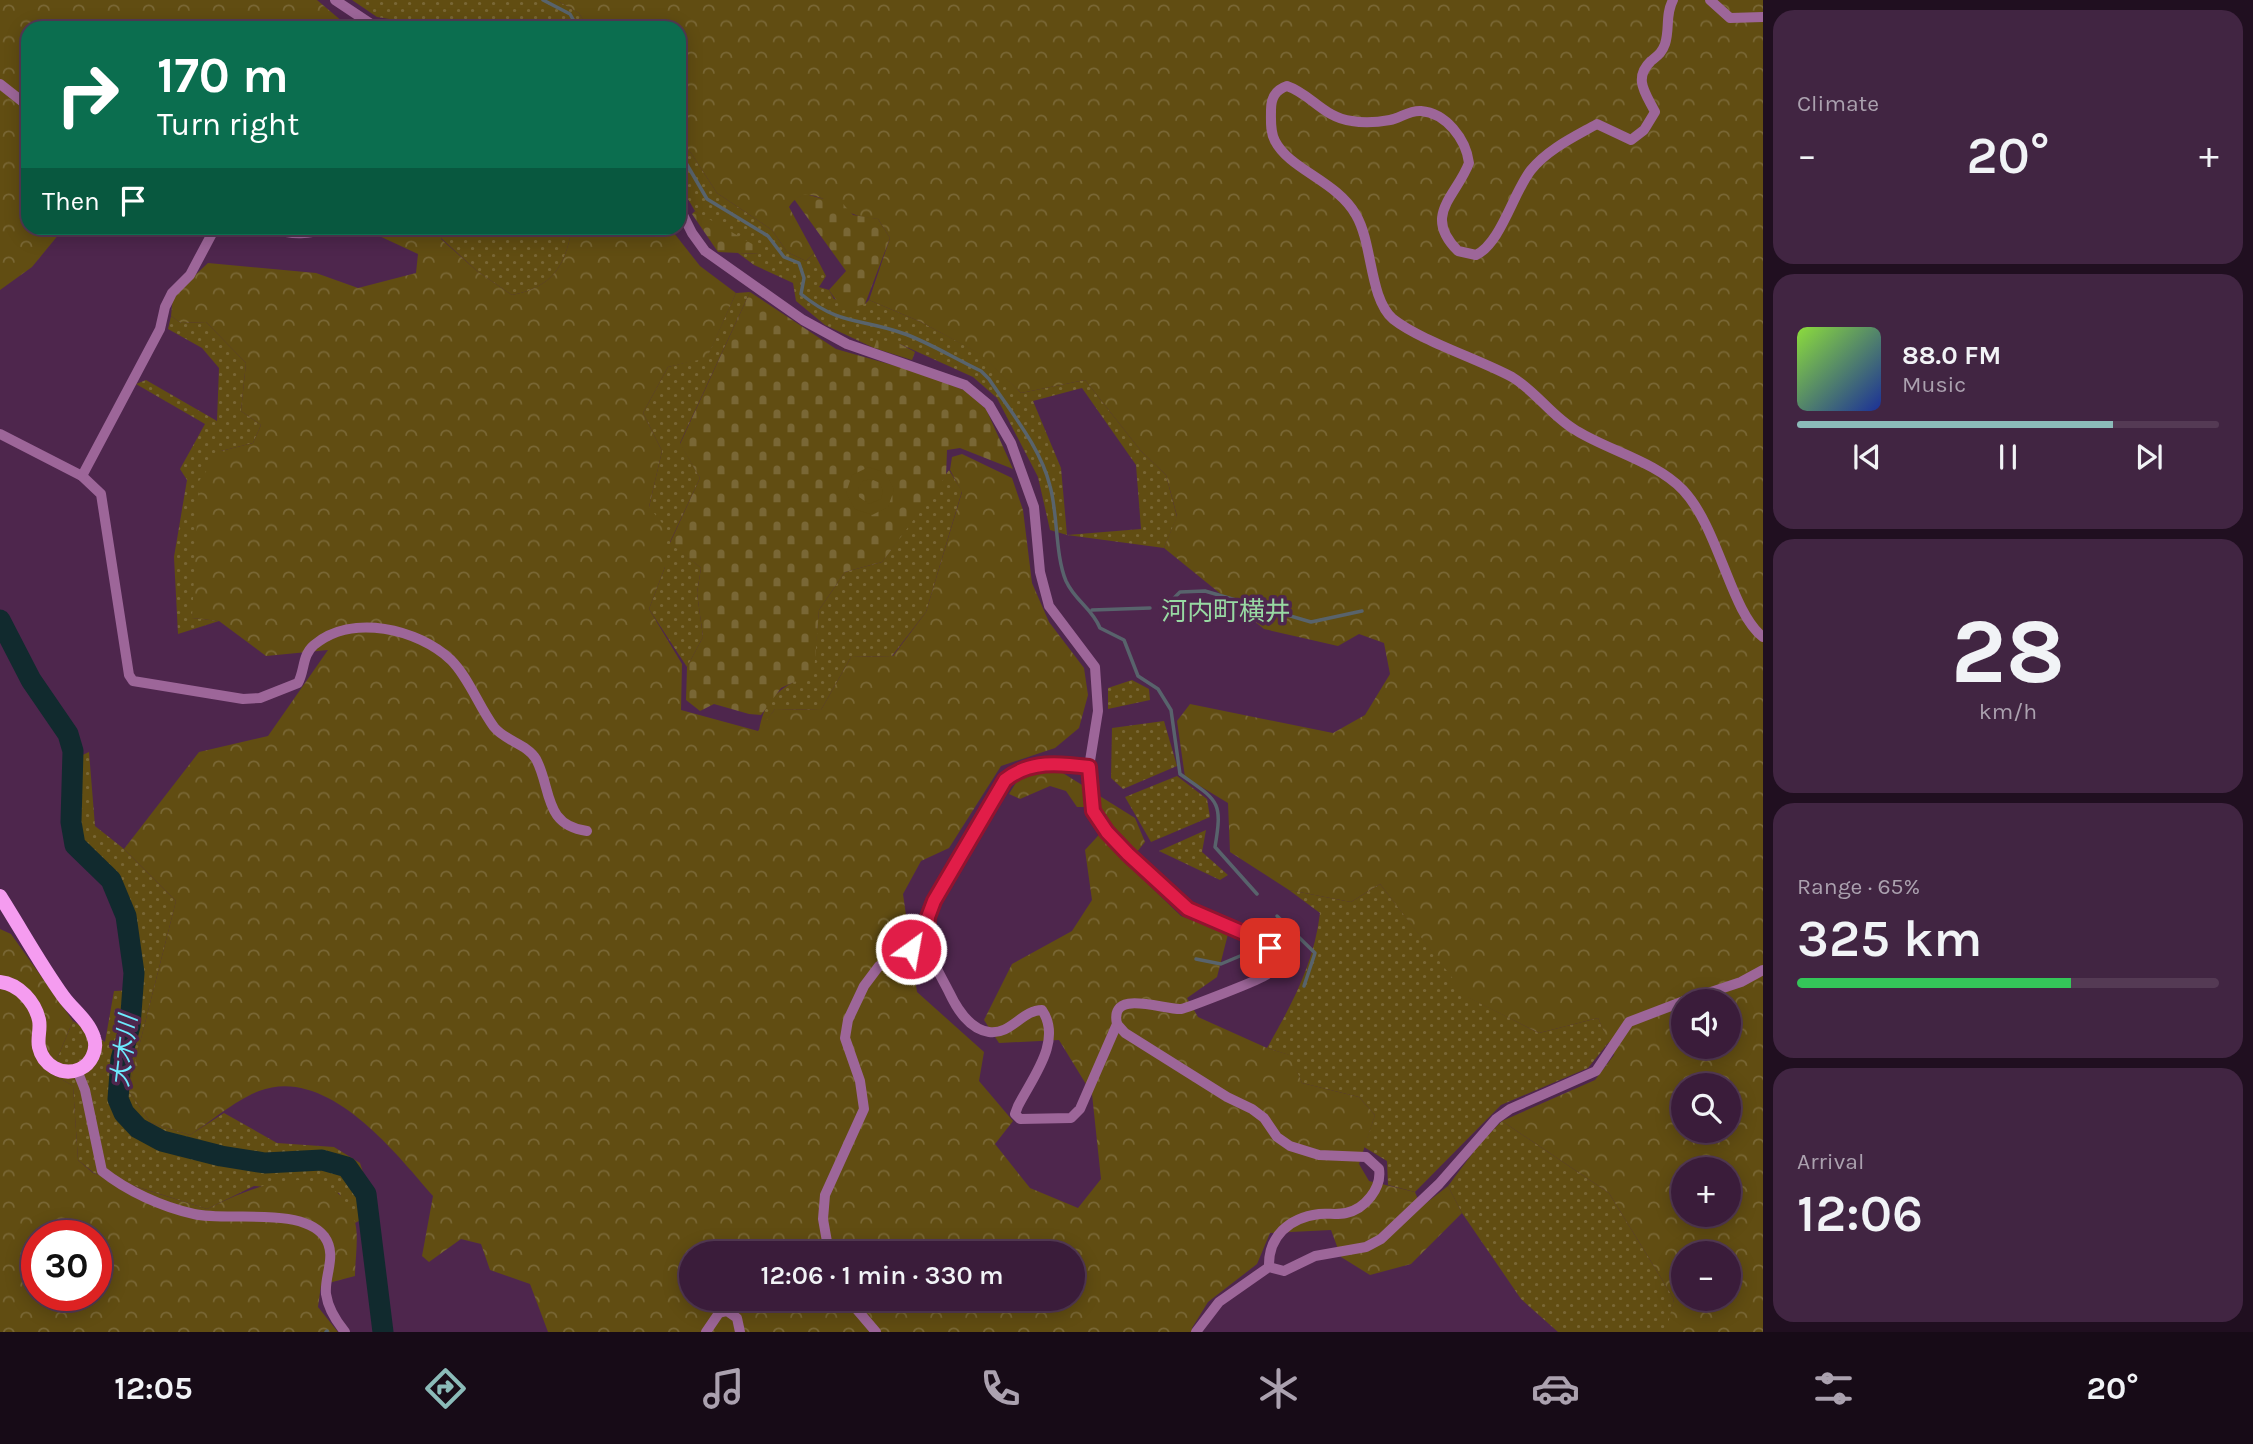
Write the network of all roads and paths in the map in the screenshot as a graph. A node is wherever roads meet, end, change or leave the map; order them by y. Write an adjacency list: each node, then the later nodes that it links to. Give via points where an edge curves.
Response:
1 (335, 0): 5 (street)
2 (1672, 0): 12 (street, via 1664,49 1649,62 1641,80 1655,112 1644,130 1631,140 1597,124 1546,155 1520,188 1491,242 1476,255 1458,251 1441,227 1440,216 1469,163 1461,138 1435,115 1413,111 1390,120 1352,121 1317,108 1303,93 1287,86 1279,89 1271,104 1272,132 1282,151 1329,184 1357,216 1380,300 1394,319 1513,378 1576,431 1662,474 1683,490 1708,524 1748,621)
3 (1710, 0): 4 (street, via 1730,18)
4 (1763, 17)
5 (366, 21)
6 (0, 85): 7 (street)
7 (21, 101)
8 (686, 221): 13 (street, via 720,264 828,337 965,385 989,405 1011,443 1034,507 1040,572 1049,606 1095,667 1098,711)
9 (211, 235): 11 (street, via 190,275 172,293 160,329)
10 (0, 434): 11 (street)
11 (82, 476): 14 (street, via 103,500 133,681 260,698 298,683 314,645 338,631 370,627 408,635 434,646 453,662 499,733 536,760 548,802 558,817 574,829)
12 (1763, 637)
13 (1089, 767): 16 (street, via 1036,765 1017,770 1005,780 934,901); 21 (street, via 1093,811 1107,832 1188,909 1261,942 1275,956 1267,975 1257,981 1192,1007 1127,1003 1115,1016)
14 (587, 831)
15 (0, 897): 22 (main road, via 63,996 90,1027 96,1041 94,1055)
16 (927, 942): 21 (street, via 953,1002 971,1024 990,1033 1003,1031 1035,1010 1042,1010 1047,1018 1048,1045 1018,1106 1015,1114 1020,1119 1071,1118 1080,1109); 23 (street, via 879,966 848,1020 845,1038 864,1109 825,1195)
17 (1763, 970): 19 (street)
18 (0, 982): 22 (main road, via 21,991 33,1004 40,1022 38,1043 50,1066)
19 (1720, 989)
20 (1671, 1006): 24 (street, via 1629,1022 1596,1071 1496,1119 1439,1184 1381,1239 1366,1247 1315,1256 1284,1271)
21 (1117, 1024): 24 (street, via 1209,1087 1252,1109 1290,1146 1312,1154 1366,1157 1379,1169 1377,1186 1362,1205 1347,1213 1300,1218 1284,1227 1269,1254)
22 (77, 1070): 26 (street, via 102,1171 121,1186 194,1214 297,1220 316,1230 331,1252 326,1293)
23 (826, 1241)
24 (1269, 1267): 30 (street, via 1219,1302)
25 (858, 1311): 29 (street)
26 (345, 1332)
27 (706, 1332): 28 (street, via 719,1313 727,1311 737,1318)
28 (740, 1332)
29 (876, 1332)
30 (1196, 1332)

